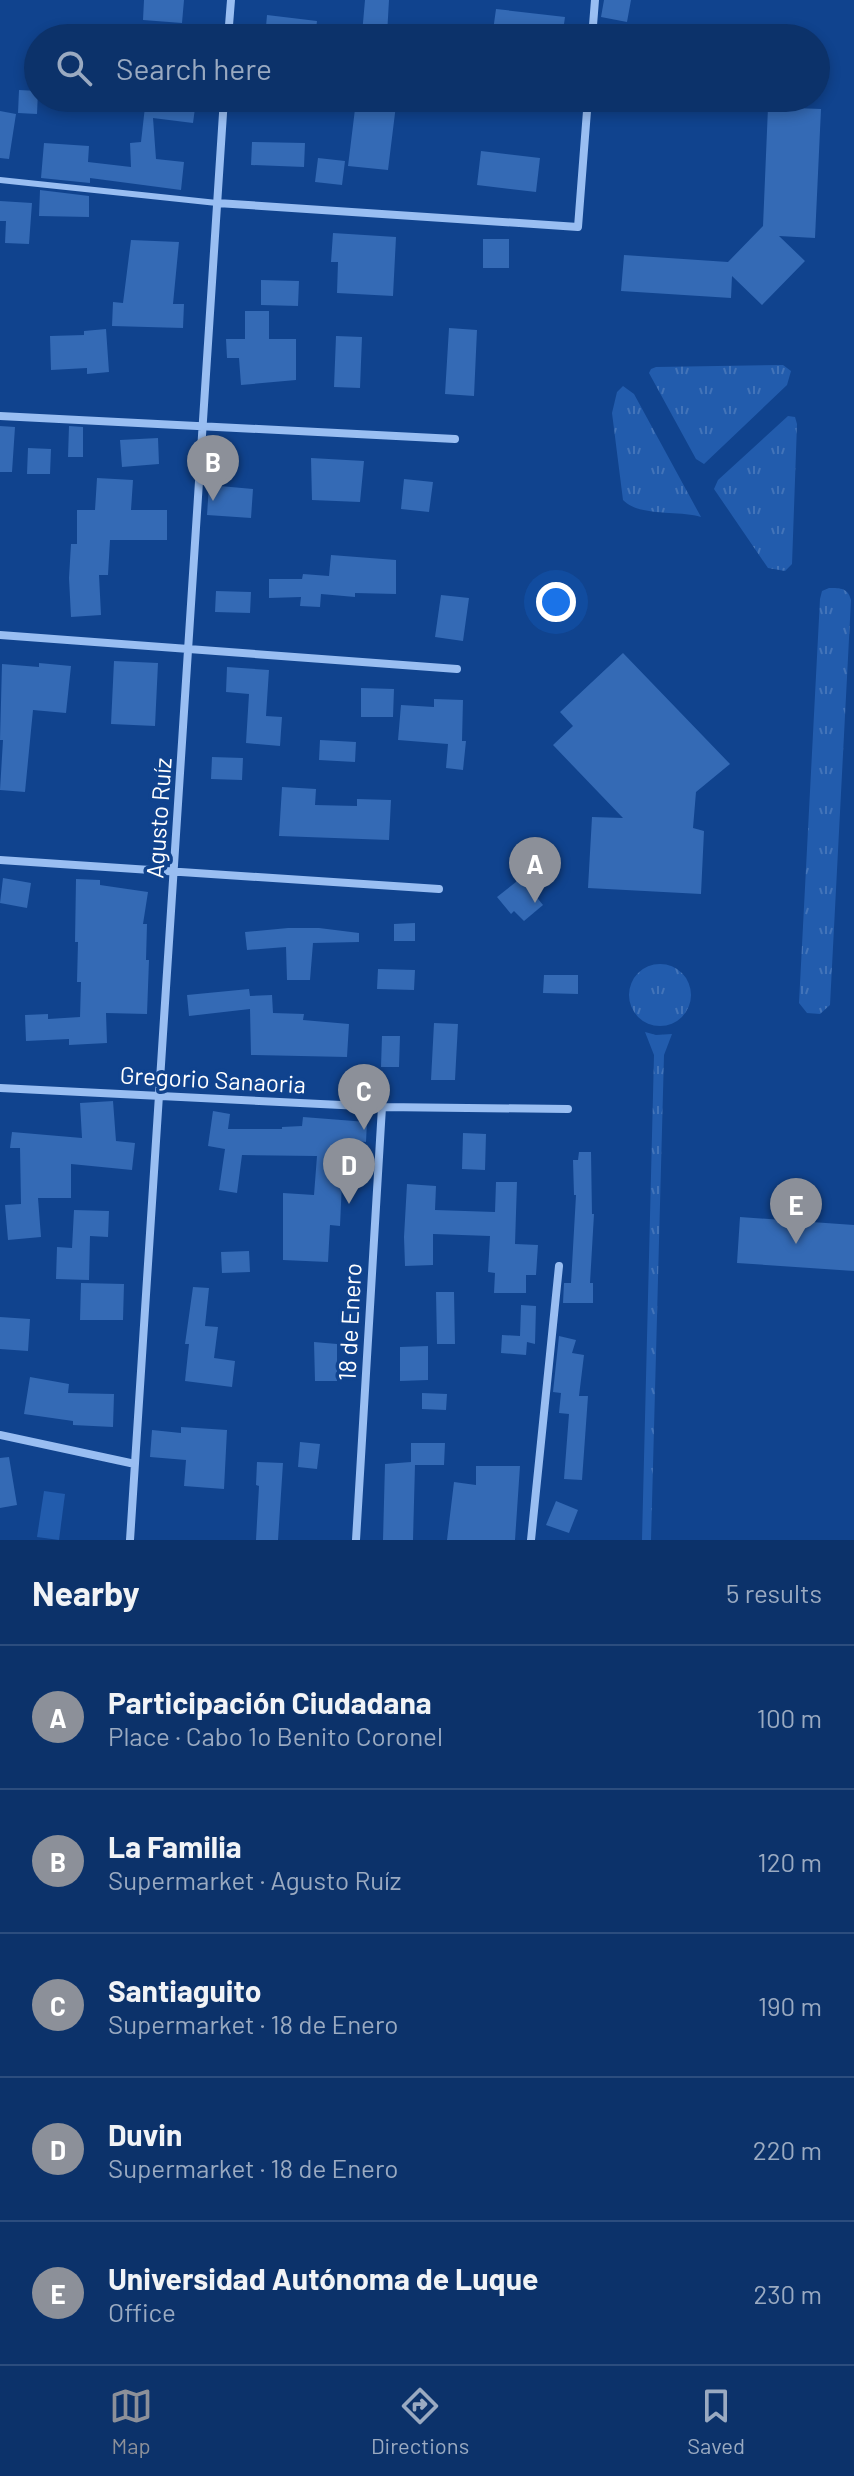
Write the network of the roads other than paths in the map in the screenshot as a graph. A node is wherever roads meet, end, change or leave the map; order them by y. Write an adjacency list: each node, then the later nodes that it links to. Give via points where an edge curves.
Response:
1 (231, 0): 3 (street)
2 (595, 0): 4 (street)
3 (229, 24)
4 (593, 24)
5 (223, 112): 8 (street, Agusto Ruíz)
6 (587, 112): 8 (street, via 578,227)
7 (0, 180): 8 (lane)
8 (217, 203): 10 (street, Agusto Ruíz)
9 (0, 416): 10 (street)
10 (203, 426): 11 (street); 13 (street, Agusto Ruíz)
11 (455, 439)
12 (0, 635): 13 (street)
13 (188, 649): 14 (street); 16 (street, Agusto Ruíz)
14 (457, 669)
15 (0, 860): 16 (street)
16 (175, 872): 17 (street); 19 (street, Agusto Ruíz)
17 (439, 889)
18 (0, 1088): 19 (street, Gregorio Sanaoria)
19 (159, 1097): 20 (street, Gregorio Sanaoria); 24 (street, Agusto Ruíz)
20 (382, 1107): 21 (street, Gregorio Sanaoria); 26 (street, 18 de Enero)
21 (568, 1109)
22 (559, 1266): 27 (street)
23 (0, 1435): 24 (street)
24 (135, 1464): 25 (street, Agusto Ruíz)
25 (130, 1540)
26 (356, 1540)
27 (531, 1540)

